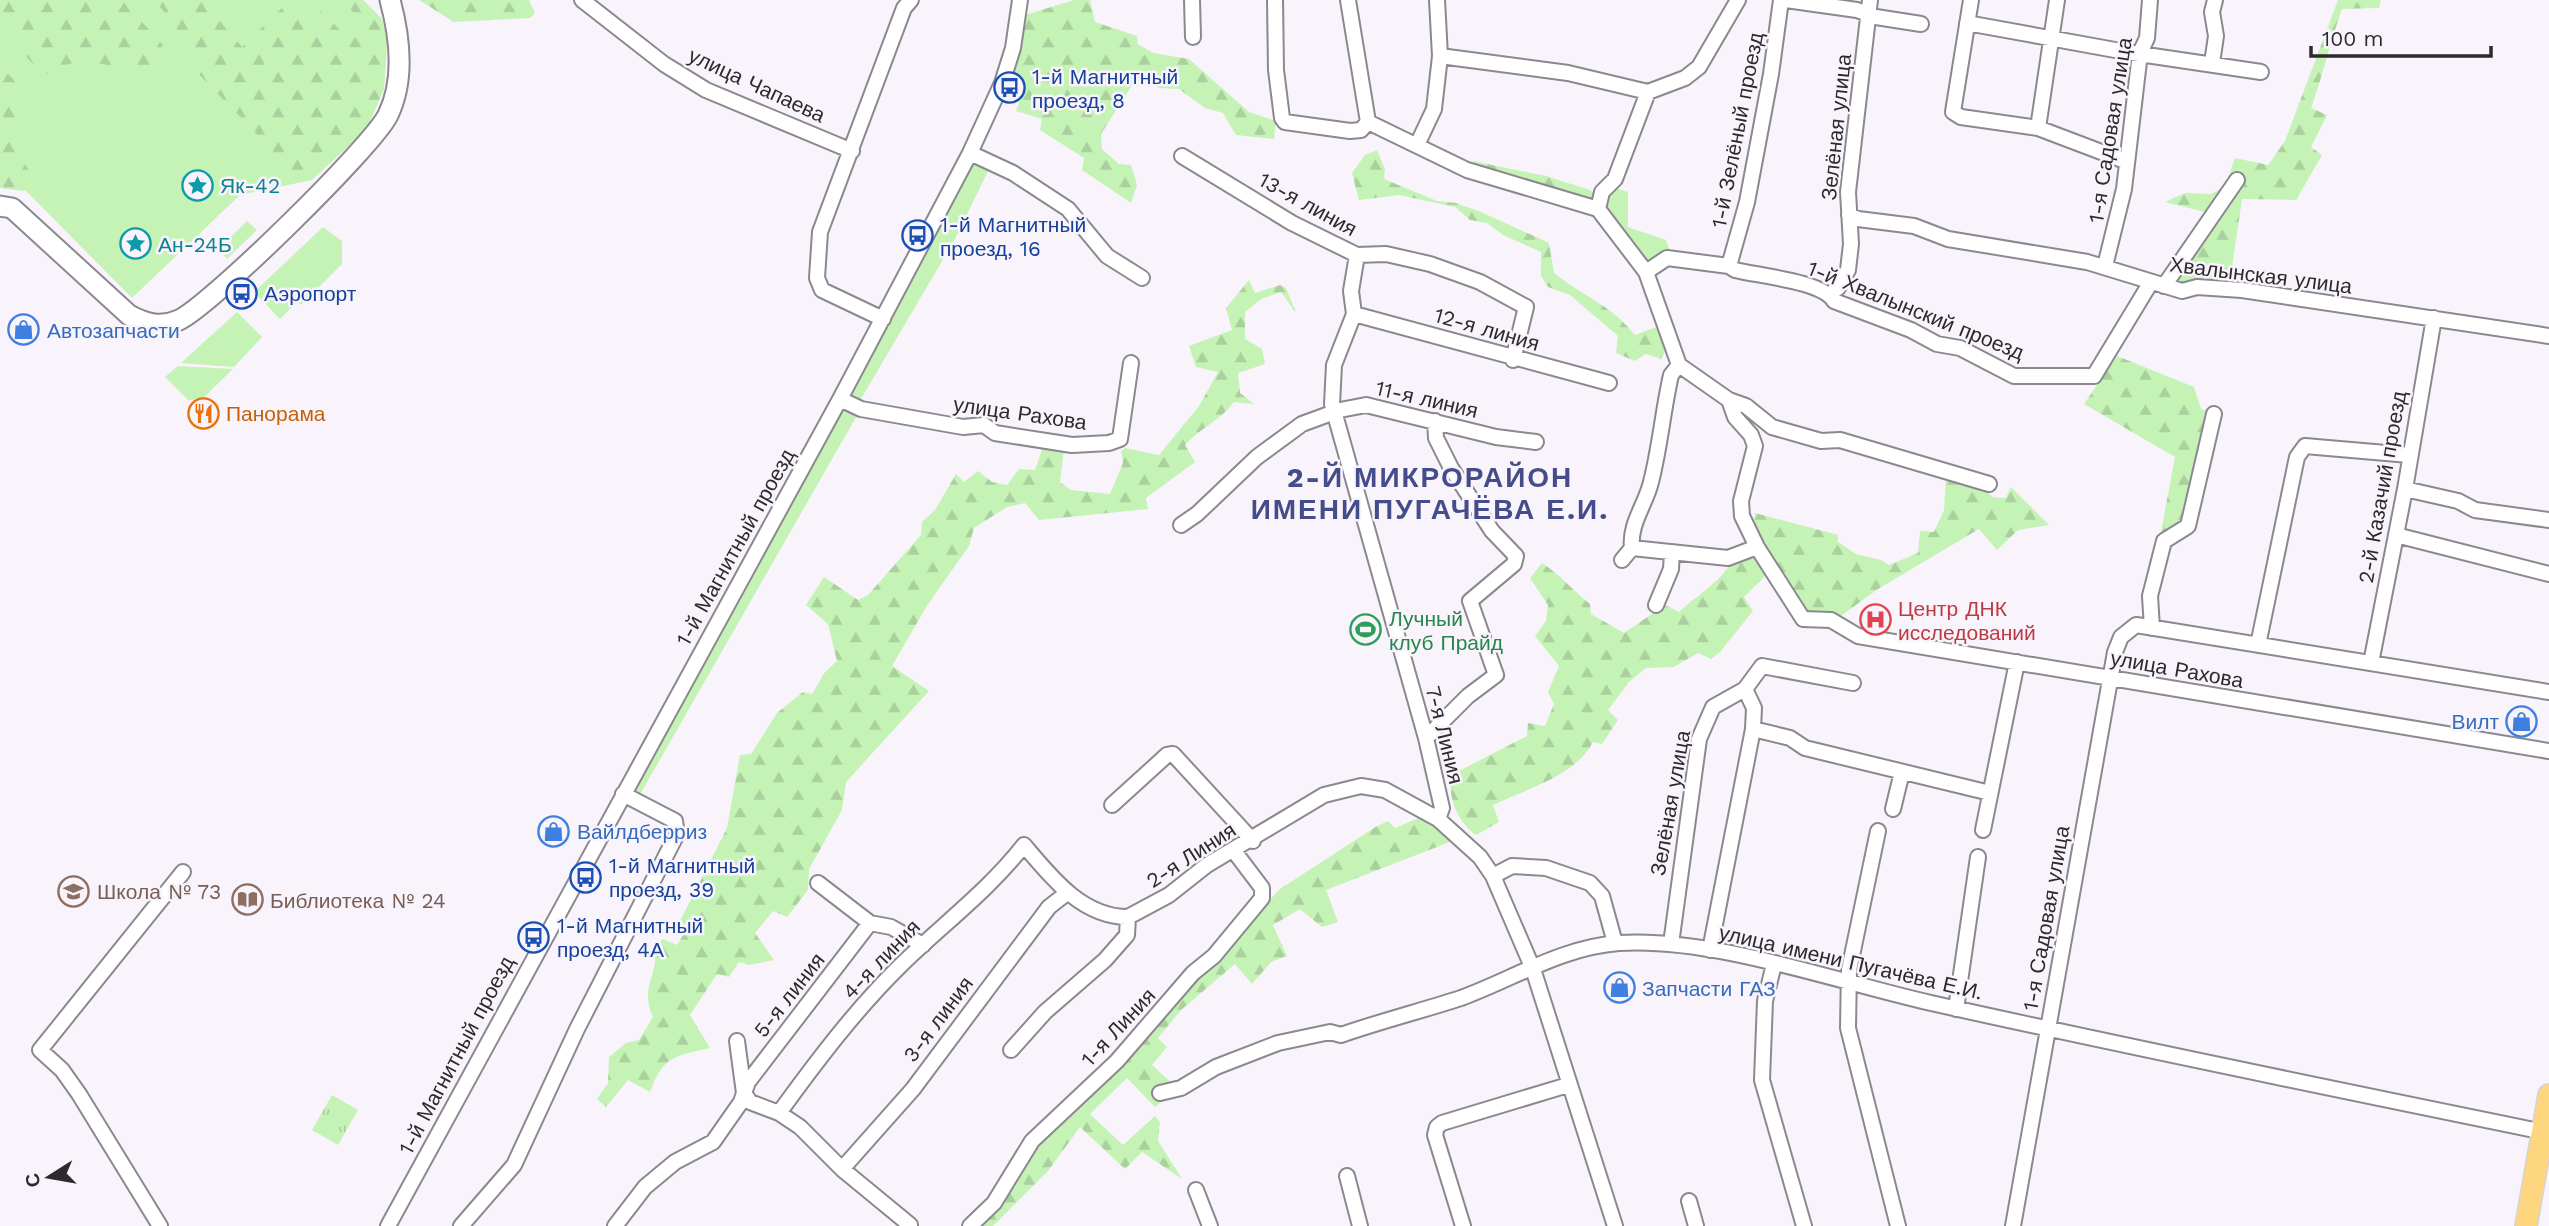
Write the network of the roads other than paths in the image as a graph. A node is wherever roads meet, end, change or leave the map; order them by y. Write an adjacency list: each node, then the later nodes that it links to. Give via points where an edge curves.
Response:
1 (390, 0): 33 (main road, via 398,79 383,124 223,285 179,320 144,323 129,315 12,208)
2 (582, 0): 28 (street, улица Чапаева, via 664,64 706,90)
3 (911, 0): 28 (street, via 904,8)
4 (1020, 0): 29 (street, 1-й Магнитный проезд, via 1002,83)
5 (1192, 0): 18 (street)
6 (1275, 0): 25 (street, via 1276,70 1285,122 1328,130 1361,130)
7 (1348, 0): 25 (street)
8 (1437, 0): 21 (street)
9 (1738, 0): 24 (street, via 1699,67 1685,78)
10 (1783, 0): 15 (street); 37 (street, 1-й Зелёный проезд, via 1747,202)
11 (1971, 0): 16 (street)
12 (2057, 0): 19 (street)
13 (2150, 0): 20 (street, 1-я Садовая улица, via 2147,38)
14 (2215, 0): 22 (street)
15 (1869, 6): 17 (street, via 1876,17); 35 (street, Зелёная улица)
16 (1967, 23): 19 (street); 26 (street, via 1953,112)
17 (1921, 24)
18 (1193, 37)
19 (2050, 37): 20 (street); 26 (street)
20 (2140, 53): 22 (street); 31 (street, 1-я Садовая улица)
21 (1440, 55): 24 (street, via 1568,73); 27 (street, via 1434,109)
22 (2212, 63): 23 (street)
23 (2261, 72)
24 (1648, 92): 34 (street, via 1615,179 1602,192)
25 (1368, 122): 27 (street)
26 (2038, 128): 31 (street)
27 (1417, 145): 34 (street, via 1467,170)
28 (852, 151): 45 (street, via 820,232 817,278 822,290)
29 (970, 153): 40 (street, via 1013,173 1068,209 1107,256); 45 (street, 1-й Магнитный проезд)
30 (1182, 156): 36 (street, 13-я линия, via 1292,223)
31 (2125, 161): 38 (street, 1-я Садовая улица, via 2124,189)
32 (2237, 180): 41 (street)
33 (0, 206)
34 (1598, 209): 39 (street)
35 (1849, 215): 38 (street, Хвалынская улица, via 1914,226 1948,239); 42 (street, Зелёная улица, via 1848,270)
36 (1357, 256): 43 (street, 7-я Линия, via 1351,291); 47 (street, 13-я линия, via 1387,254 1430,264 1480,282 1526,307)
37 (1729, 266): 39 (street, 1-й Хвалынский проезд, via 1667,258); 42 (street, 1-й Хвалынский проезд, via 1803,282)
38 (2105, 266): 41 (street, Хвалынская улица)
39 (1646, 272): 49 (street)
40 (1142, 278)
41 (2158, 284): 42 (street, 1-й Хвалынский проезд, via 2094,376 2014,376 1960,348 1937,344 1834,301); 44 (street, Хвалынская улица, via 2182,291 2242,289)
42 (1830, 294)
43 (1354, 314): 47 (street, 12-я линия); 53 (street, 7-я Линия, via 1334,365)
44 (2434, 318): 46 (street, Хвалынская улица); 57 (street, 2-й Казачий проезд)
45 (883, 319): 51 (street, 1-й Магнитный проезд)
46 (2549, 336)
47 (1513, 359): 50 (street, 12-я линия)
48 (1131, 363): 51 (street, улица Рахова, via 1119,439 1109,443 1072,444 995,433 984,425 963,427 861,409)
49 (1679, 365): 52 (street); 63 (street, via 1671,375 1651,482)
50 (1609, 383)
51 (840, 400): 83 (street, 1-й Магнитный проезд)
52 (1729, 400): 58 (street, via 1795,436 1840,440); 64 (street, via 1755,446 1741,501 1742,516)
53 (1333, 413): 55 (street, 11-я линия, via 1366,405); 61 (street, 11-я линия, via 1302,424 1257,457); 79 (street, 7-я Линия)
54 (2214, 414): 70 (street, via 2188,526 2164,541 2150,596)
55 (1435, 421): 56 (street, 11-я линия); 79 (street, via 1436,438 1451,468 1492,531 1516,556 1514,564 1470,601 1496,675)
56 (1536, 442)
57 (2409, 455): 59 (street, 2-й Казачий проезд); 71 (street, via 2305,446 2297,457)
58 (1989, 484)
59 (2406, 489): 60 (street, via 2458,501 2475,510); 62 (street, 2-й Казачий проезд)
60 (2549, 520)
61 (1181, 525)
62 (2396, 535): 67 (street); 73 (street, 2-й Казачий проезд)
63 (1632, 548): 65 (street); 66 (street)
64 (1759, 551): 65 (street, via 1728,558); 72 (street, улица Рахова, via 1803,619 1831,620 1858,636)
65 (1672, 552): 68 (street, via 1671,569)
66 (1622, 560)
67 (2549, 574)
68 (1656, 605)
69 (2136, 625): 70 (street, улица Рахова); 74 (street, 1-я Садовая улица, via 2121,637)
70 (2152, 628): 71 (street, улица Рахова)
71 (2258, 645): 73 (street, улица Рахова)
72 (2017, 662): 74 (street, улица Рахова); 82 (street)
73 (2371, 663): 77 (street, улица Рахова)
74 (2110, 679): 80 (street, улица Рахова); 106 (street, 1-я Садовая улица)
75 (1853, 683): 76 (street, Зелёная улица, via 1762,666)
76 (1745, 689): 78 (street, via 1754,708); 99 (street, Зелёная улица, via 1713,707 1699,739)
77 (2549, 692)
78 (1752, 729): 81 (street, via 1790,738 1805,748); 101 (street)
79 (1426, 738): 86 (street, 7-я Линия, via 1442,808)
80 (2549, 751)
81 (1902, 772): 82 (street); 85 (street)
82 (1990, 793): 87 (street)
83 (624, 794): 121 (street, 1-й Магнитный проезд); 122 (street, via 675,821 677,835 577,1029 514,1165)
84 (1112, 804): 89 (street, via 1173,754)
85 (1893, 809)
86 (1438, 818): 89 (street, 2-я Линия, via 1385,790 1361,786 1324,795); 93 (street, 2-я Линия, via 1480,857)
87 (1983, 830)
88 (1878, 831): 104 (street, via 1849,970)
89 (1252, 841): 90 (street, 2-я Линия)
90 (1234, 851): 96 (street, 2-я Линия); 124 (street, 1-я Линия, via 1262,888 1262,898 1117,1060 1032,1140 995,1203)
91 (1978, 858): 105 (street)
92 (183, 872): 120 (street, via 40,1050 79,1094)
93 (1493, 876): 98 (street, via 1512,866 1546,869 1590,883 1602,896); 103 (street, 2-я Линия)
94 (818, 883): 97 (street)
95 (1067, 892): 96 (street, via 1090,908); 100 (street, 4-я линия, via 1024,845 1007,868); 115 (street, 3-я линия, via 1049,907 913,1089)
96 (1128, 917): 108 (street, via 1127,934 1105,960 1045,1012)
97 (870, 923): 100 (street, via 891,927); 110 (street, 5-я линия)
98 (1615, 943): 99 (street, улица имени Пугачёва Е.И.); 103 (street, улица имени Пугачёва Е.И., via 1565,953)
99 (1671, 944): 101 (street, улица имени Пугачёва Е.И.)
100 (923, 945): 113 (street, 4-я линия, via 852,1019)
101 (1710, 950): 102 (street, улица имени Пугачёва Е.И.)
102 (1774, 964): 104 (street, улица имени Пугачёва Е.И.); 130 (street, via 1765,1001 1762,1080)
103 (1533, 969): 109 (street, 2-я Линия); 111 (street, улица имени Пугачёва Е.И., via 1460,998 1341,1035 1329,1032 1278,1043 1216,1067 1181,1088)
104 (1851, 985): 105 (street, улица имени Пугачёва Е.И.); 131 (street, via 1848,1028)
105 (1956, 1009): 106 (street, улица имени Пугачёва Е.И.)
106 (2048, 1027): 114 (street, улица имени Пугачёва Е.И.); 132 (street, 1-я Садовая улица)
107 (737, 1041): 110 (street)
108 (1011, 1050)
109 (1568, 1085): 127 (street, via 1437,1127 1435,1135); 128 (street, 2-я Линия)
110 (744, 1093): 113 (street, via 750,1102); 123 (street, 5-я линия, via 713,1142 676,1162 645,1187)
111 (1160, 1093)
112 (2549, 1095): 114 (main road)
113 (779, 1113): 115 (street, via 800,1127)
114 (2546, 1132): 133 (main road)
115 (842, 1170): 119 (street)
116 (1347, 1176): 126 (street)
117 (1196, 1190): 125 (street)
118 (1689, 1201): 129 (street)
119 (909, 1225)
120 (160, 1226)
121 (388, 1226)
122 (461, 1226)
123 (615, 1226)
124 (970, 1226)
125 (1210, 1226)
126 (1360, 1226)
127 (1463, 1226)
128 (1615, 1226)
129 (1696, 1226)
130 (1804, 1226)
131 (1898, 1226)
132 (2013, 1226)
133 (2526, 1226)

